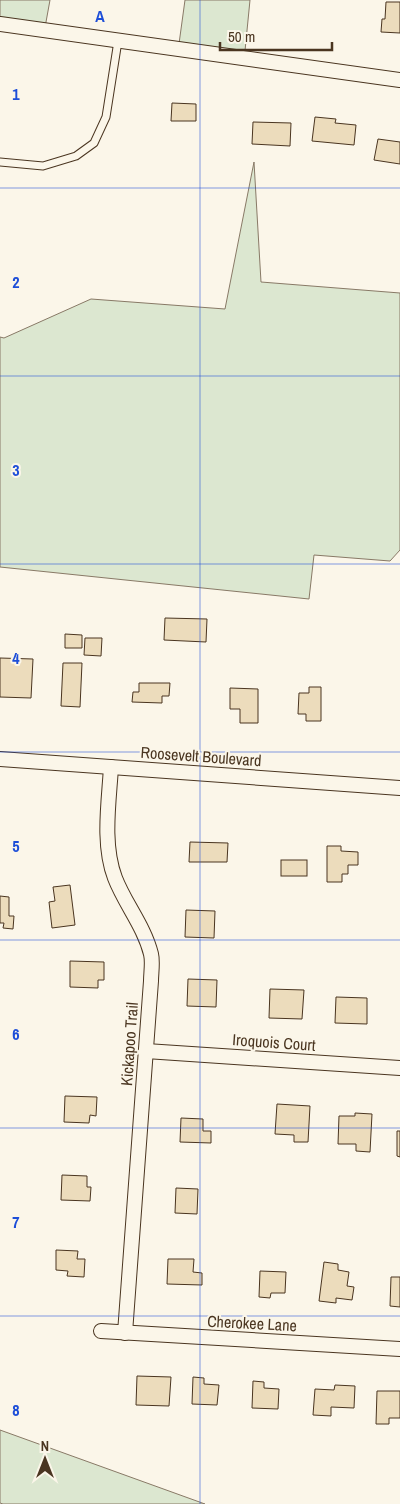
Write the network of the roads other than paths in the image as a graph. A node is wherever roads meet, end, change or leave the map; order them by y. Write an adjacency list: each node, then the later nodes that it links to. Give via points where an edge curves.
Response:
1 (0, 24): 2 (street)
2 (118, 40): 3 (street); 4 (lane, via 106,117 94,143 76,156 43,166)
3 (400, 80)
4 (0, 162)
5 (0, 759): 6 (street, Roosevelt Boulevard)
6 (110, 767): 7 (street, Roosevelt Boulevard); 8 (street, Kickapoo Trail, via 107,843 110,861 151,956)
7 (400, 788)
8 (146, 1051): 9 (street, Iroquois Court); 11 (street, Kickapoo Trail)
9 (400, 1068)
10 (101, 1332): 11 (street, Cherokee Lane)
11 (125, 1333): 12 (street, Cherokee Lane)
12 (400, 1350)

